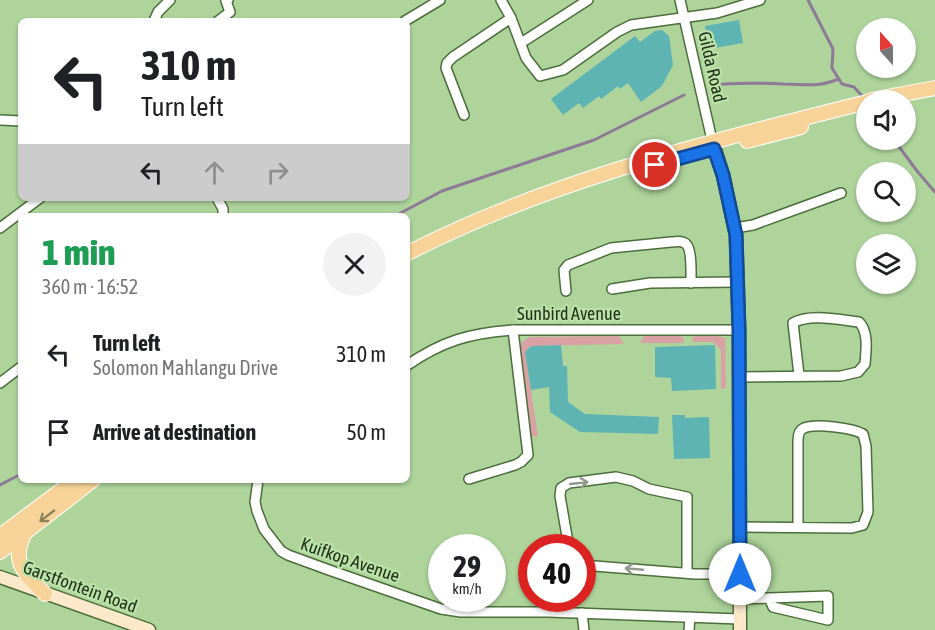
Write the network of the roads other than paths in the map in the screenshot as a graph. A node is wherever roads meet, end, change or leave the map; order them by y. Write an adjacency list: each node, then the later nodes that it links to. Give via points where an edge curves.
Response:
1 (170, 0): 9 (street)
2 (228, 0): 10 (street, via 231,12)
3 (440, 0): 11 (street)
4 (501, 0): 12 (street)
5 (588, 0): 13 (street)
6 (680, 0): 8 (street, Gilda Road)
7 (760, 0): 8 (street, via 717,13)
8 (684, 17): 13 (street, via 631,25 563,70 540,76 526,58); 20 (street, Gilda Road)
9 (155, 18)
10 (222, 18)
11 (410, 18)
12 (511, 18): 13 (street); 17 (street, via 447,63)
13 (521, 43)
14 (932, 88): 15 (main road)
15 (916, 93)
16 (856, 109): 20 (main road, via 779,134)
17 (464, 115)
18 (0, 120): 19 (street)
19 (18, 121)
20 (713, 145): 26 (street); 27 (main road, via 636,171 530,198)
21 (841, 193): 26 (street)
22 (36, 201): 23 (street)
23 (20, 213)
24 (18, 214): 25 (street)
25 (0, 228)
26 (735, 228): 28 (street)
27 (410, 252)
28 (738, 282): 29 (street); 33 (street)
29 (691, 283): 30 (street, via 650,283); 31 (street, via 689,250 681,241 611,248 568,265 564,270)
30 (612, 289)
31 (566, 291)
32 (513, 330): 33 (street, Sunbird Avenue); 34 (street, Sunbird Avenue, via 464,336); 39 (street, via 528,455 515,465)
33 (739, 330): 37 (street)
34 (410, 364)
35 (18, 369): 38 (street)
36 (799, 375): 36 (street, via 793,323 812,319 862,325 866,339 866,364 862,369 841,376); 37 (street)
37 (739, 377): 44 (street)
38 (0, 383)
39 (469, 478)
40 (71, 483): 47 (main road)
41 (89, 483): 45 (main road, one-way to 45)
42 (258, 483): 56 (street, Kuifkop Avenue, via 255,502 260,520 274,545 288,555 449,611)
43 (798, 526): 43 (street, via 852,528 866,521 866,446 858,431 818,427 800,431); 44 (street)
44 (740, 527): 51 (street)
45 (25, 533): 48 (main road); 53 (main road, via 18,552 21,567)
46 (567, 534): 50 (street, one-way to 50, via 560,496 561,488 569,483 616,477 687,497)
47 (0, 536)
48 (0, 552)
49 (596, 566): 50 (street, one-way to 49)
50 (687, 573): 51 (street)
51 (740, 574): 55 (street)
52 (0, 577): 53 (street, Garstfontein Road)
53 (45, 594): 59 (street, Garstfontein Road)
54 (769, 598): 54 (street, via 828,596 828,620 773,607); 55 (street)
55 (740, 599): 58 (street)
56 (582, 614): 57 (street, Kuifkop Avenue); 60 (street)
57 (690, 617): 58 (street, Kuifkop Avenue); 61 (street)
58 (740, 625)
59 (149, 630)
60 (584, 630)
61 (689, 630)

